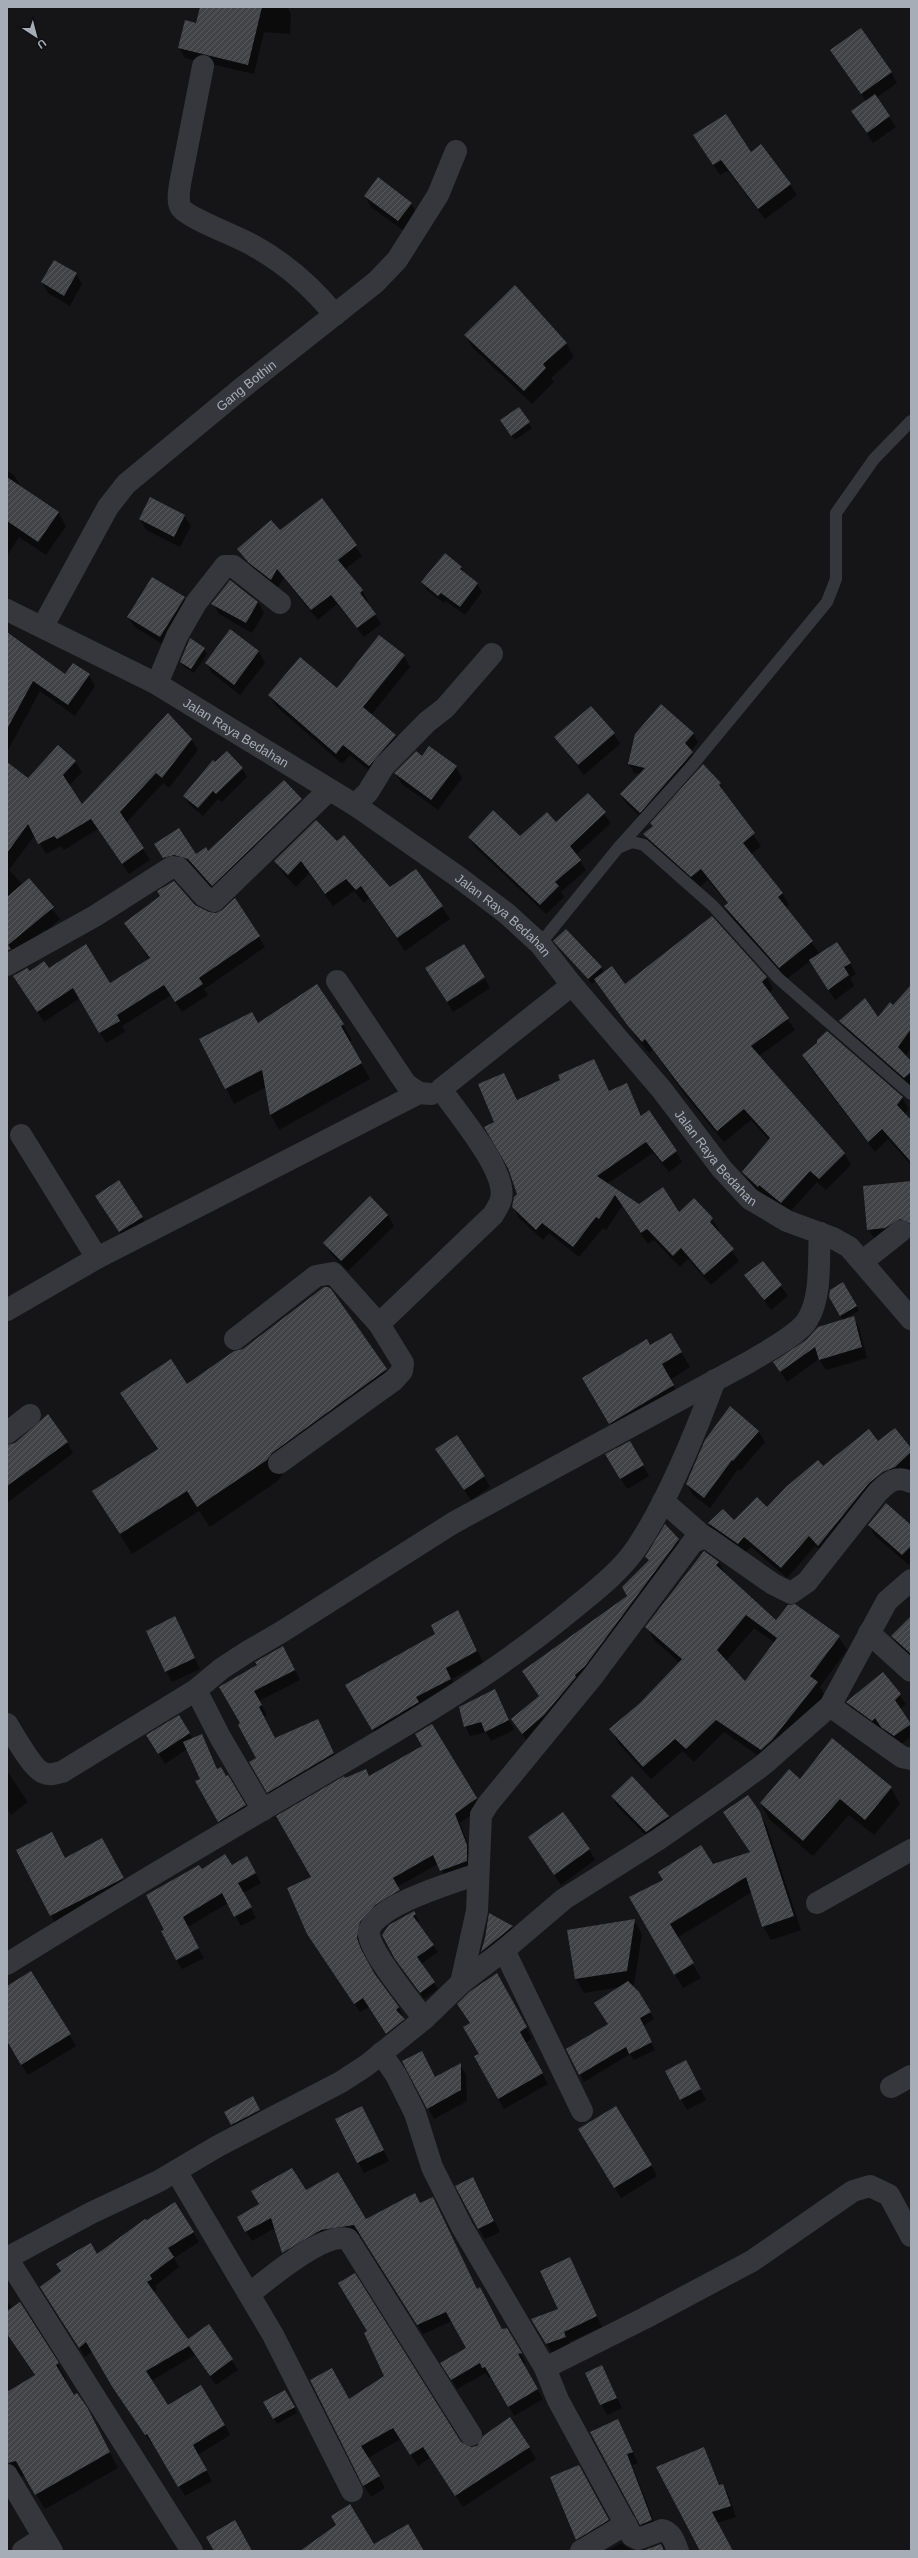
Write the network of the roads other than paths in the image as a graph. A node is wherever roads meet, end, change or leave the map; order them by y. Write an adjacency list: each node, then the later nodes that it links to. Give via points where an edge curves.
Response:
1 (202, 66): 3 (street, via 180,184 178,198 181,208 189,216 220,228 279,262 318,293)
2 (456, 151): 3 (street, Gang Bothin, via 438,195 397,260 376,282)
3 (335, 315): 7 (street, Gang Bothin, via 126,484 108,507)
4 (911, 421): 12 (lane, via 874,459 836,513 836,579 827,602 690,768)
5 (280, 602): 9 (street, via 233,566 225,566 196,602 177,636)
6 (7, 610): 7 (street, Jalan Raya Bedahan)
7 (43, 626): 9 (street, Jalan Raya Bedahan)
8 (492, 654): 11 (street, via 456,696 384,766 368,792)
9 (157, 684): 10 (street, Jalan Raya Bedahan)
10 (329, 790): 11 (street, Jalan Raya Bedahan); 14 (street, via 214,901 204,896 179,868 172,866 95,916)
11 (355, 805): 13 (street, Jalan Raya Bedahan, via 463,880 506,913)
12 (618, 848): 13 (lane); 19 (lane, via 632,842 644,845 713,906 778,978)
13 (540, 944): 16 (street, Jalan Raya Bedahan)
14 (7, 965)
15 (337, 981): 18 (street, via 406,1084)
16 (572, 985): 17 (street); 22 (street, Jalan Raya Bedahan, via 662,1090 722,1169 750,1199 787,1221)
17 (441, 1089): 18 (street, via 430,1095); 27 (street, via 495,1166 501,1184 502,1198 493,1215)
18 (419, 1093): 23 (street)
19 (911, 1094)
20 (21, 1135): 23 (street)
21 (901, 1232): 24 (street)
22 (820, 1233): 24 (street, Jalan Raya Bedahan, via 849,1248); 29 (street, via 816,1298 808,1319 776,1346)
23 (97, 1258): 25 (street)
24 (863, 1261): 26 (street, Jalan Raya Bedahan, via 889,1296)
25 (7, 1310)
26 (911, 1319)
27 (379, 1324): 28 (street, via 333,1273 316,1276); 32 (street, via 403,1363 402,1371 394,1380)
28 (235, 1339)
29 (715, 1380): 34 (street, via 700,1421); 39 (street, via 453,1523 247,1652)
30 (30, 1415): 31 (street)
31 (7, 1433)
32 (279, 1463)
33 (911, 1482): 35 (street, via 897,1478 883,1487 807,1582 791,1593 773,1584)
34 (663, 1501): 35 (street); 43 (street, via 637,1548 616,1572 547,1631 477,1682)
35 (704, 1537): 45 (street, via 693,1542 682,1555 593,1676 488,1804 481,1815)
36 (911, 1580): 37 (street, via 887,1601)
37 (869, 1633): 38 (street); 40 (street, via 862,1651)
38 (911, 1671)
39 (196, 1690): 41 (street, via 62,1772 51,1775 42,1773 36,1767); 43 (street)
40 (830, 1706): 42 (street, via 902,1757); 47 (street, via 757,1769 659,1839 564,1899)
41 (7, 1724)
42 (911, 1759)
43 (263, 1810): 48 (street, via 130,1887)
44 (911, 1850): 46 (street)
45 (478, 1874): 49 (street, via 477,1911); 50 (street, via 424,1892 387,1911 371,1923 368,1930 380,1958)
46 (817, 1903)
47 (504, 1950): 49 (street); 54 (street)
48 (7, 1964)
49 (461, 1983): 50 (street)
50 (424, 2019): 51 (street)
51 (381, 2053): 55 (street, via 341,2082); 59 (street, via 396,2075 415,2113 432,2167 462,2227)
52 (911, 2076): 53 (street)
53 (891, 2087)
54 (582, 2111)
55 (176, 2171): 57 (street); 58 (street)
56 (911, 2236): 59 (street, via 889,2195 870,2186 853,2191 752,2260)
57 (7, 2258): 66 (street)
58 (249, 2294): 60 (street, via 309,2250 334,2238 348,2239); 62 (street, via 273,2335)
59 (545, 2368): 63 (street, via 558,2400)
60 (472, 2435)
61 (7, 2474): 64 (street)
62 (352, 2491)
63 (626, 2524): 67 (street); 68 (street, via 632,2536 638,2540 662,2530 666,2531 673,2538)
64 (48, 2545): 65 (street)
65 (23, 2551)
66 (192, 2551)
67 (581, 2551)
68 (678, 2551)

